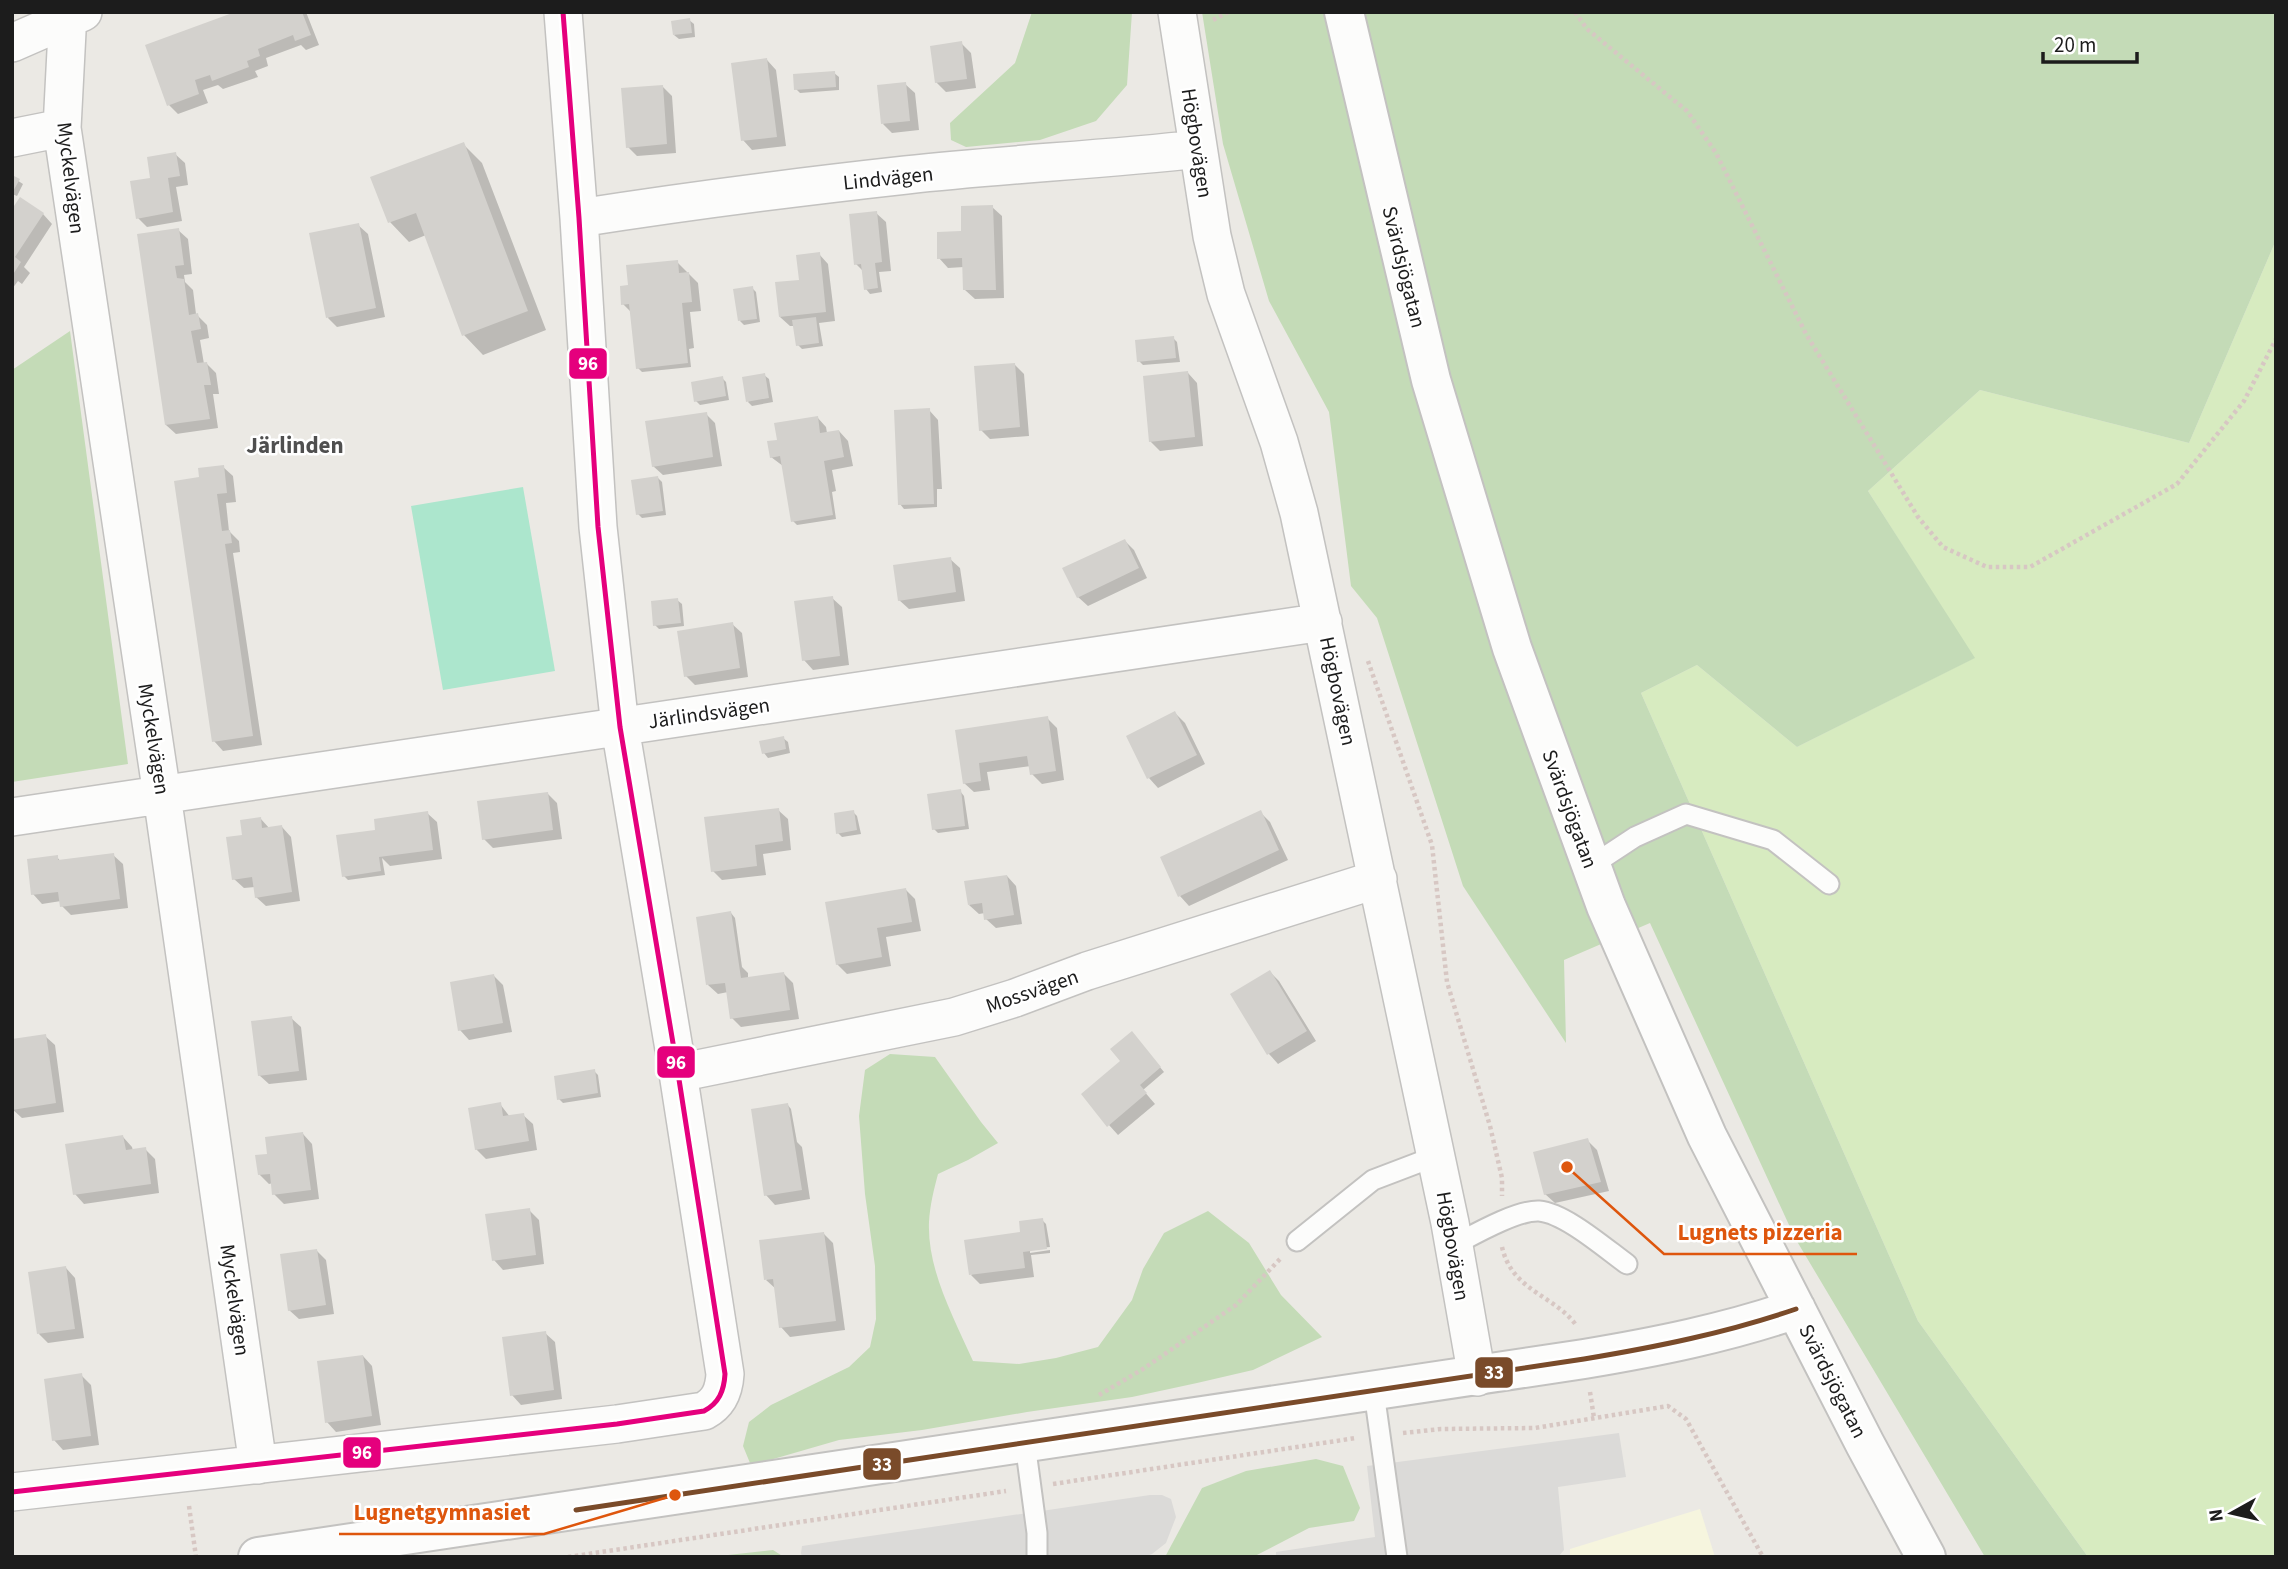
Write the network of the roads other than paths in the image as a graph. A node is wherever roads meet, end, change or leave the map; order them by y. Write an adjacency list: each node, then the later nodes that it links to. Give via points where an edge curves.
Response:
1 (563, 12): 9 (street)
2 (1177, 12): 8 (street, Högbovägen)
3 (1344, 12): 14 (street, Svärdsjögatan, via 1431,380 1512,648)
4 (73, 14): 5 (street); 6 (street, Myckelvägen)
5 (12, 43)
6 (62, 128): 7 (street); 12 (street, Myckelvägen)
7 (12, 138)
8 (1198, 149): 9 (street, Lindvägen, via 909,174); 10 (street, Högbovägen, via 1226,293 1292,483)
9 (579, 218): 11 (street, via 598,527)
10 (1323, 622): 11 (street, Järlindsvägen); 15 (street, Högbovägen)
11 (620, 726): 12 (street, Järlindsvägen); 17 (street)
12 (162, 795): 13 (street, Järlindsvägen); 26 (street, Myckelvägen)
13 (12, 817)
14 (1591, 866): 16 (lane, via 1635,837 1686,814 1773,840); 22 (street, Svärdsjögatan, via 1707,1136)
15 (1378, 879): 17 (street, Mossvägen, via 954,1017); 18 (street, Högbovägen)
16 (1829, 884)
17 (678, 1073): 26 (street, via 725,1374 713,1406 617,1424)
18 (1436, 1156): 19 (lane, via 1374,1180); 20 (street, Högbovägen)
19 (1297, 1241)
20 (1454, 1245): 21 (lane, via 1502,1221 1539,1211 1560,1217); 23 (street, Högbovägen)
21 (1627, 1264)
22 (1796, 1309): 23 (street, via 1690,1339); 31 (street, Svärdsjögatan)
23 (1476, 1377): 24 (street)
24 (1374, 1392): 25 (street); 30 (lane)
25 (1025, 1443): 28 (street); 29 (lane)
26 (258, 1465): 27 (street)
27 (12, 1492)
28 (258, 1557)
29 (1037, 1557)
30 (1397, 1557)
31 (1926, 1557)

